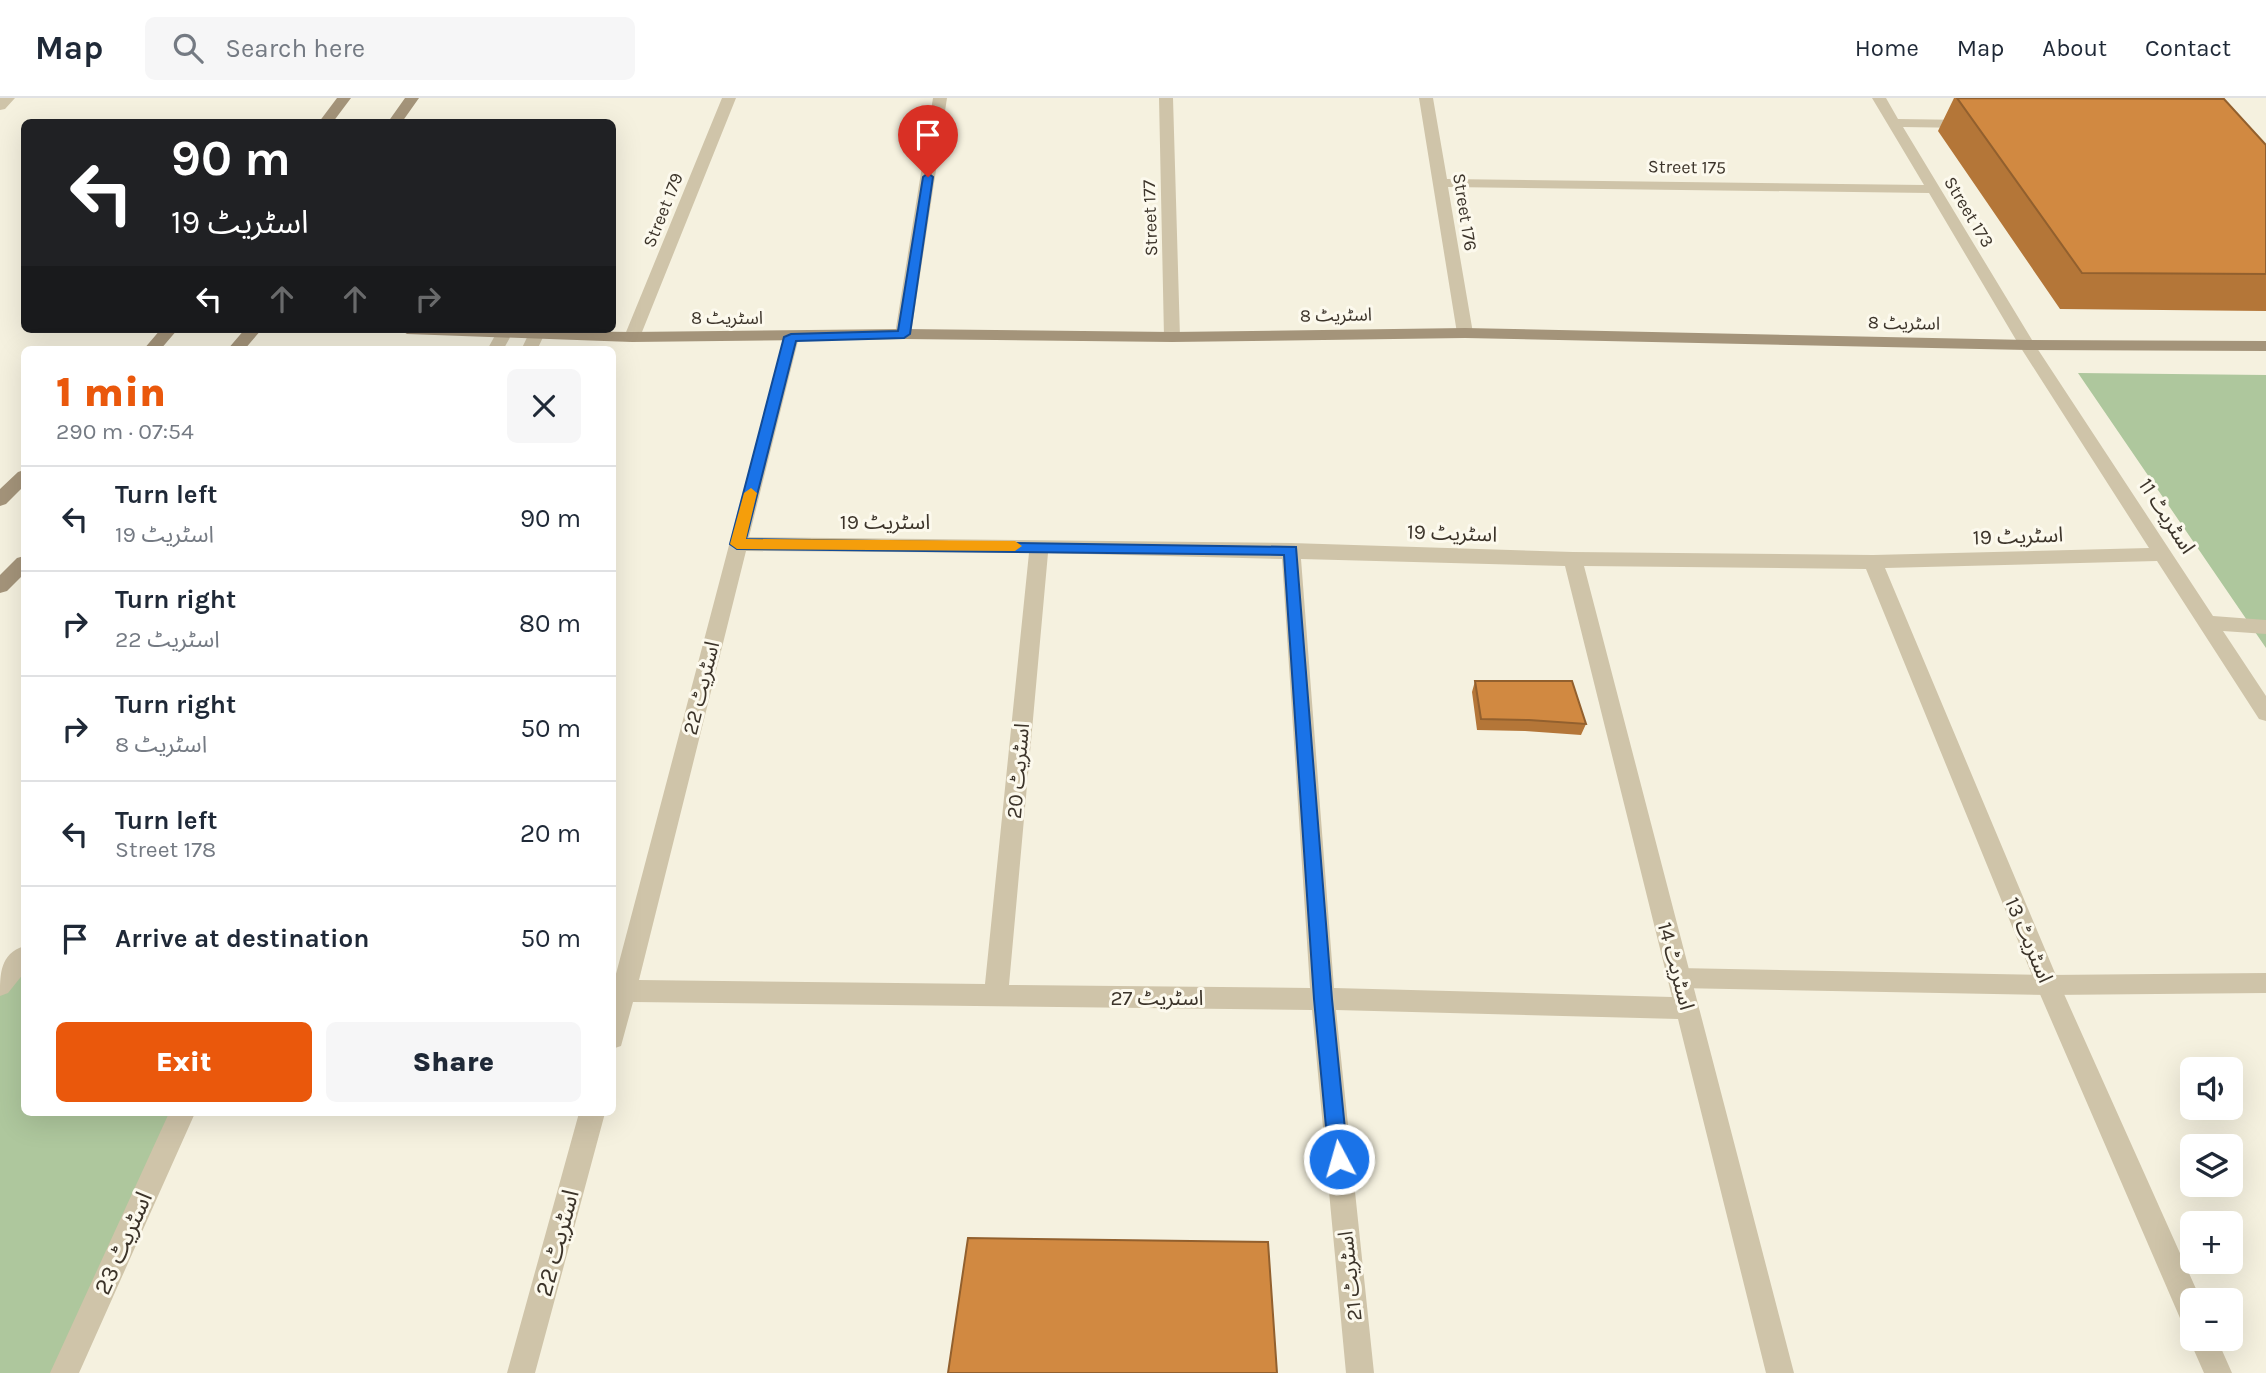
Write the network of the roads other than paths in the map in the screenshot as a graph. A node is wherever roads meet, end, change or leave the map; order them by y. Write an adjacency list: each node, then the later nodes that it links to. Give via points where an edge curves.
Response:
1 (8, 98): 9 (street)
2 (344, 98): 10 (street)
3 (412, 98): 11 (street)
4 (729, 98): 23 (street, Street 179)
5 (940, 98): 22 (street)
6 (1166, 98): 25 (street, Street 177)
7 (1426, 98): 14 (street, Street 176)
8 (1879, 98): 12 (street, Street 173)
9 (0, 106)
10 (328, 119)
11 (398, 119)
12 (1893, 122): 13 (street); 15 (street, Street 173)
13 (1977, 124)
14 (1441, 183): 15 (street, Street 175); 19 (street, Street 176)
15 (1933, 189): 26 (street, Street 173)
16 (166, 333): 27 (street)
17 (250, 333): 28 (street)
18 (484, 333): 20 (street, اسٹریٹ 8)
19 (1465, 333): 25 (street, اسٹریٹ 8); 26 (street, اسٹریٹ 8)
20 (503, 334): 21 (street, اسٹریٹ 8); 29 (street)
21 (537, 334): 23 (street, اسٹریٹ 8); 30 (street)
22 (904, 334): 24 (street, اسٹریٹ 8); 25 (street, اسٹریٹ 8)
23 (632, 337): 24 (street, اسٹریٹ 8)
24 (791, 337): 34 (street, اسٹریٹ 22)
25 (1172, 337)
26 (2027, 345): 31 (street, اسٹریٹ 8); 37 (street, اسٹریٹ 11)
27 (155, 346)
28 (239, 346)
29 (497, 346)
30 (531, 346)
31 (2266, 346)
32 (21, 479): 33 (street)
33 (0, 500)
34 (737, 544): 35 (street, اسٹریٹ 19); 50 (street, اسٹریٹ 22)
35 (1039, 546): 36 (street, اسٹریٹ 19); 51 (street, اسٹریٹ 20)
36 (1291, 550): 38 (street, اسٹریٹ 19); 52 (street, اسٹریٹ 21)
37 (2165, 554): 39 (street, اسٹریٹ 19); 42 (street, اسٹریٹ 11)
38 (1573, 559): 39 (street, اسٹریٹ 19); 46 (street, اسٹریٹ 14)
39 (1873, 562): 49 (street, اسٹریٹ 13)
40 (21, 566): 41 (street)
41 (0, 586)
42 (2209, 623): 43 (street); 44 (street, اسٹریٹ 11)
43 (2266, 627)
44 (2266, 713)
45 (21, 960): 48 (street)
46 (1678, 978): 49 (lane); 53 (street, اسٹریٹ 14)
47 (2266, 984): 49 (lane)
48 (0, 985)
49 (2048, 985): 57 (street, اسٹریٹ 13)
50 (625, 991): 51 (street, اسٹریٹ 27); 54 (street, اسٹریٹ 22)
51 (996, 996): 52 (street, اسٹریٹ 27)
52 (1323, 999): 53 (street, اسٹریٹ 27); 61 (street, اسٹریٹ 21)
53 (1688, 1009): 62 (street, اسٹریٹ 14)
54 (616, 1024)
55 (182, 1116): 59 (street, اسٹریٹ 23)
56 (591, 1116): 60 (street, اسٹریٹ 22)
57 (2181, 1288)
58 (2208, 1351): 63 (street)
59 (64, 1373)
60 (521, 1373)
61 (1360, 1373)
62 (1780, 1373)
63 (2218, 1373)

